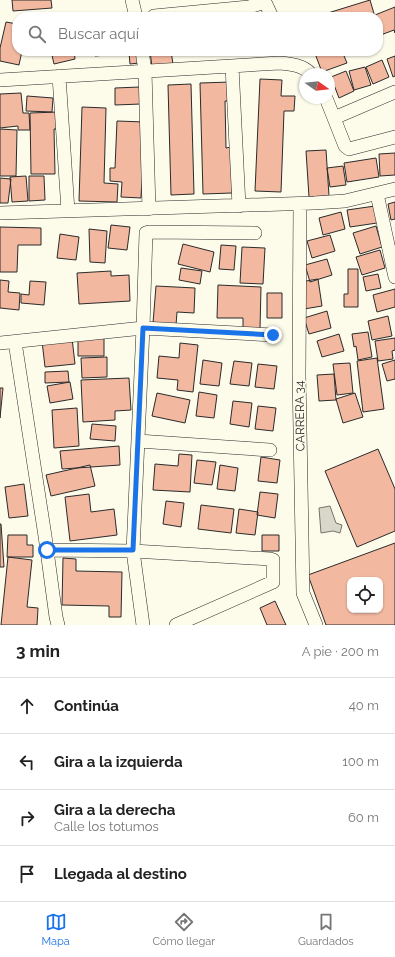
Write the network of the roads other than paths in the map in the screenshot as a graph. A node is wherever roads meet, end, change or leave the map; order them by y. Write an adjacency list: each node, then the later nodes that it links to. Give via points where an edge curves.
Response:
1 (132, 0): 3 (street)
2 (265, 1): 4 (street, via 249,7); 5 (street)
3 (135, 12)
4 (196, 12)
5 (270, 12)
6 (142, 56): 10 (street)
7 (287, 57): 8 (street, via 279,63); 9 (street)
8 (232, 66): 10 (street); 20 (street)
9 (302, 68)
10 (144, 71): 11 (street); 21 (street)
11 (59, 76): 12 (street); 22 (street)
12 (0, 80)
13 (395, 92): 15 (street)
14 (328, 104): 15 (street)
15 (334, 118): 16 (street, via 345,146 349,148)
16 (395, 137)
17 (395, 190): 18 (street)
18 (377, 194): 19 (street, via 345,201); 25 (street)
19 (300, 204): 20 (street); 37 (street, CARRERA 34, via 299,376 303,593)
20 (239, 206): 21 (street)
21 (149, 209): 22 (street)
22 (68, 211): 23 (street)
23 (0, 213)
24 (255, 233): 26 (street, via 146,233)
25 (395, 277)
26 (143, 328): 27 (street); 28 (street); 30 (street)
27 (273, 335)
28 (15, 342): 29 (street); 32 (street)
29 (0, 343)
30 (138, 441): 31 (street); 33 (street)
31 (270, 450)
32 (47, 550): 33 (street); 34 (street)
33 (133, 550): 35 (street); 36 (street, via 273,560 273,582)
34 (58, 625)
35 (143, 625)
36 (176, 625)
37 (316, 625)

